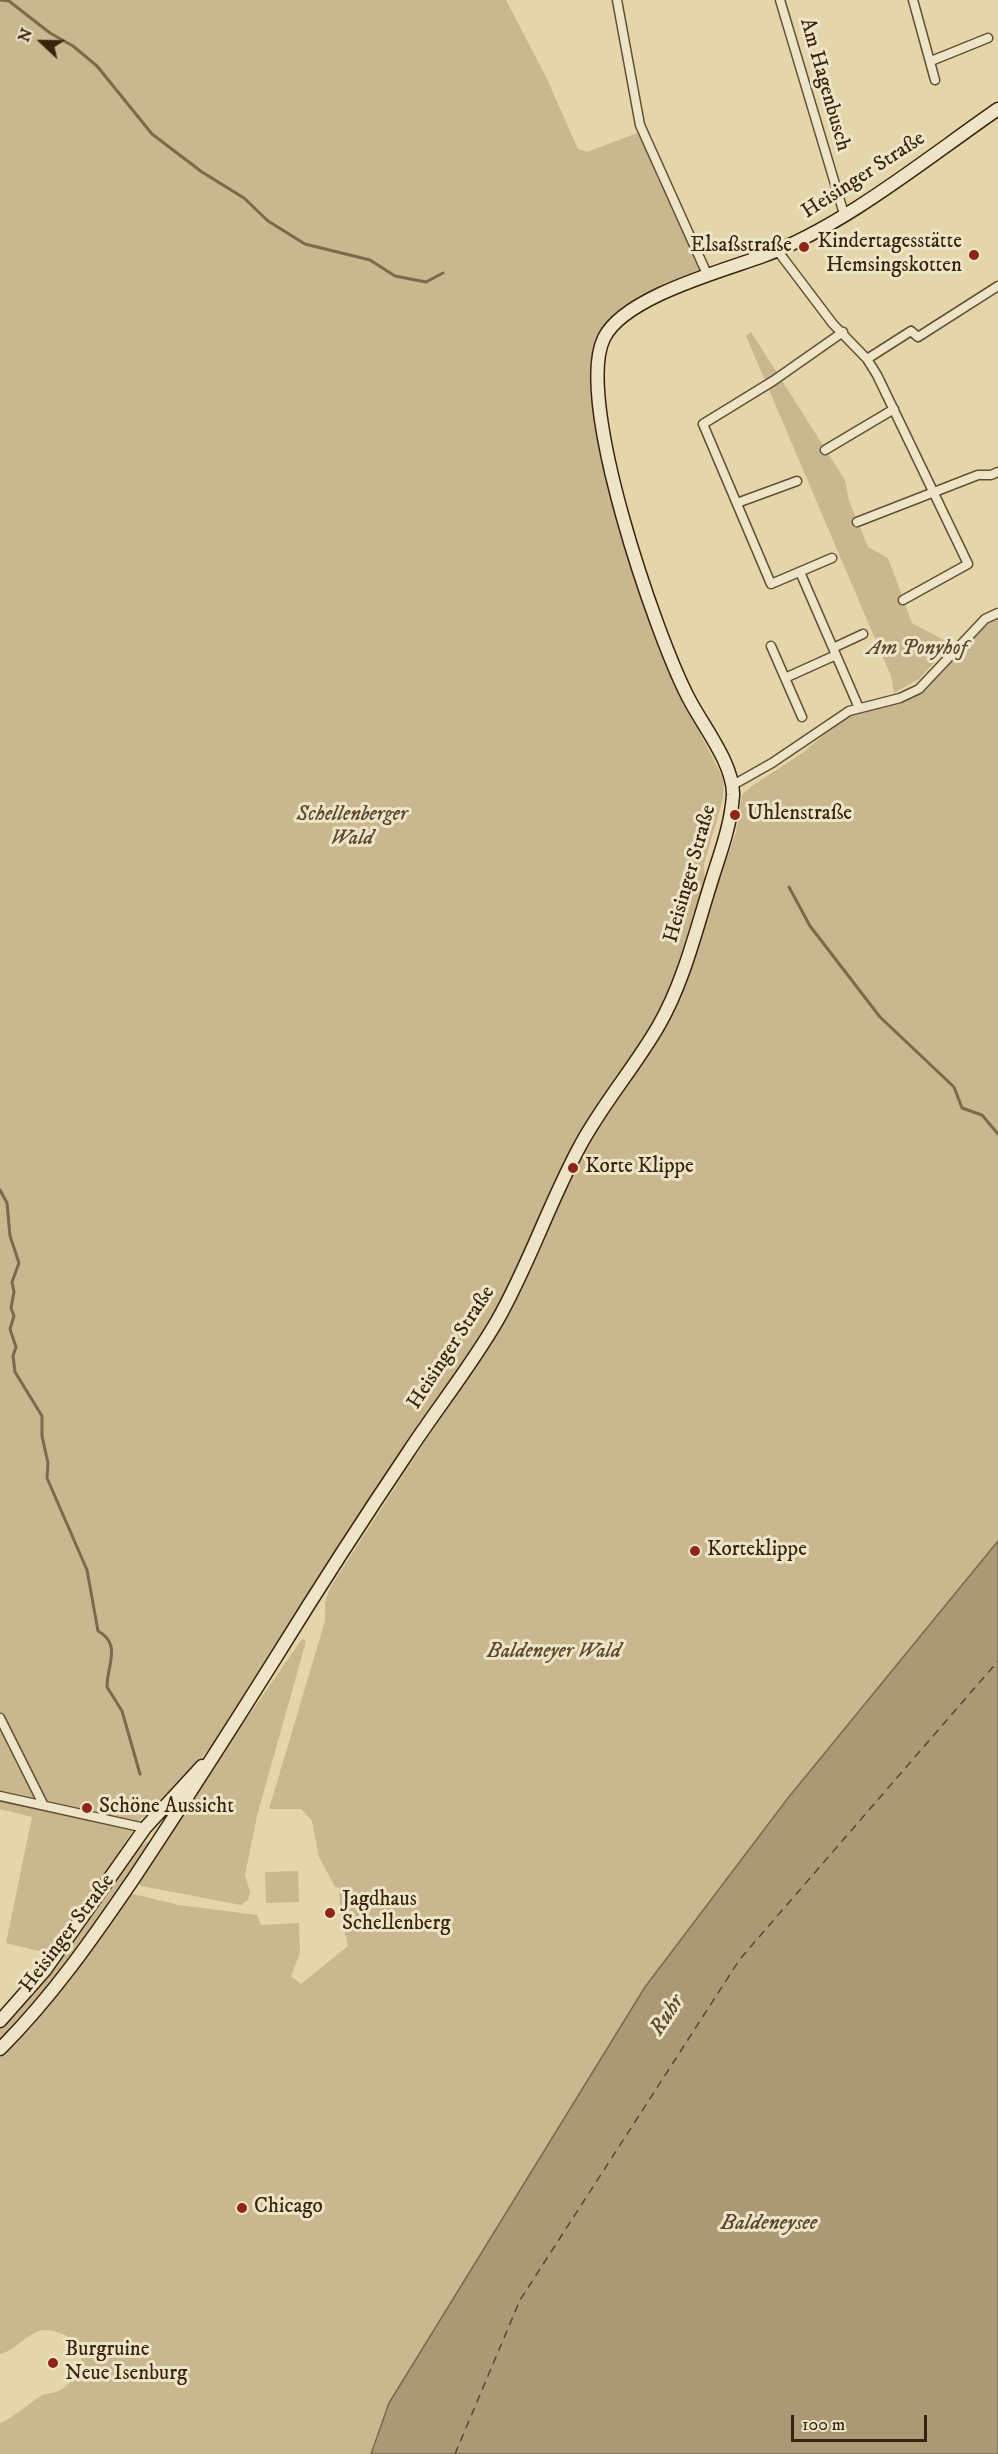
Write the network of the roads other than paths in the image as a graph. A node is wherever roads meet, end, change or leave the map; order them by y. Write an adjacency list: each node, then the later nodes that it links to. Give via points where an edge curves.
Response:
1 (617, 0): 10 (street, via 640,125)
2 (780, 0): 8 (street, Am Hagenbusch)
3 (913, 0): 5 (street)
4 (988, 38): 5 (street)
5 (931, 61): 6 (street)
6 (935, 80)
7 (998, 110): 8 (main road, Heisinger Straße)
8 (843, 214): 9 (main road, Heisinger Straße)
9 (777, 250): 10 (main road, Heisinger Straße); 12 (street)
10 (707, 274): 31 (main road, Heisinger Straße, via 655,297 617,321 605,335 598,361 608,457 637,561 671,659)
11 (998, 286): 13 (street, via 918,337 911,331)
12 (843, 332): 13 (street); 19 (street, via 704,424)
13 (867, 359): 14 (street)
14 (894, 409): 15 (street); 18 (street)
15 (825, 450)
16 (998, 472): 18 (street, via 978,475)
17 (797, 481): 19 (street)
18 (935, 494): 20 (street); 23 (street, via 968,564)
19 (737, 503): 22 (street, via 771,584)
20 (857, 522)
21 (832, 558): 22 (street)
22 (800, 572): 27 (street)
23 (903, 600)
24 (998, 613): 29 (street, via 985,619 919,689)
25 (863, 634): 27 (street)
26 (771, 646): 28 (street)
27 (835, 652): 28 (street); 29 (street)
28 (785, 678): 30 (street)
29 (859, 708): 31 (street, via 837,717)
30 (802, 717)
31 (733, 785): 33 (main road, Heisinger Straße, via 722,848 669,1006 580,1146 499,1317 356,1530)
32 (0, 1718): 35 (street)
33 (224, 1741): 36 (main road, Heisinger Straße); 37 (main road, Heisinger Straße)
34 (0, 1796): 35 (street)
35 (44, 1804): 36 (street)
36 (146, 1828): 37 (main road); 38 (main road, Heisinger Straße, via 49,1965)
37 (161, 1837): 39 (main road, Heisinger Straße, via 77,1959)
38 (0, 2021)
39 (0, 2049)

